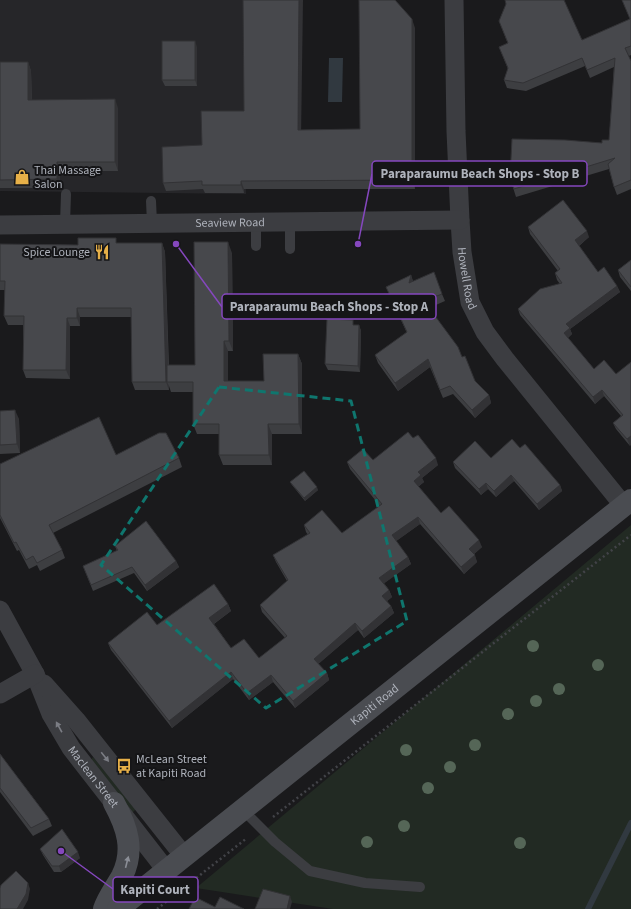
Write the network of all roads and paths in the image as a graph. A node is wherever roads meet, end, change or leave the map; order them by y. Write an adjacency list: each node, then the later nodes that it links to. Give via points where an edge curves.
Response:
1 (454, 0): 4 (street, Howell Road)
2 (66, 194): 9 (lane)
3 (151, 202): 5 (lane)
4 (460, 220): 7 (street, Seaview Road); 12 (street, Howell Road, via 470,302 485,332)
5 (152, 222): 6 (street, Seaview Road); 9 (street, Seaview Road)
6 (256, 222): 7 (street, Seaview Road); 10 (lane)
7 (290, 222): 11 (lane)
8 (0, 224): 9 (street, Seaview Road)
9 (66, 224)
10 (256, 246)
11 (290, 249)
12 (627, 503): 18 (main road, Kapiti Road)
13 (631, 535): 19 (path)
14 (0, 610): 15 (street, Maclean Street)
15 (35, 674): 16 (street); 17 (street, Maclean Street, one-way to 15, via 71,748 60,730); 20 (street, Maclean Street, one-way to 20, via 76,720)
16 (0, 694)
17 (114, 803): 21 (street, Maclean Street); 23 (main road, one-way to 17, via 123,874 129,853 127,831)
18 (243, 810): 19 (lane); 20 (main road, Kapiti Road)
19 (260, 827): 22 (lane, via 310,870 365,883); 25 (path)
20 (184, 856): 21 (main road, Kapiti Road)
21 (166, 870): 24 (main road, Kapiti Road)
22 (420, 887)
23 (104, 909)
24 (118, 909)
25 (157, 909)

